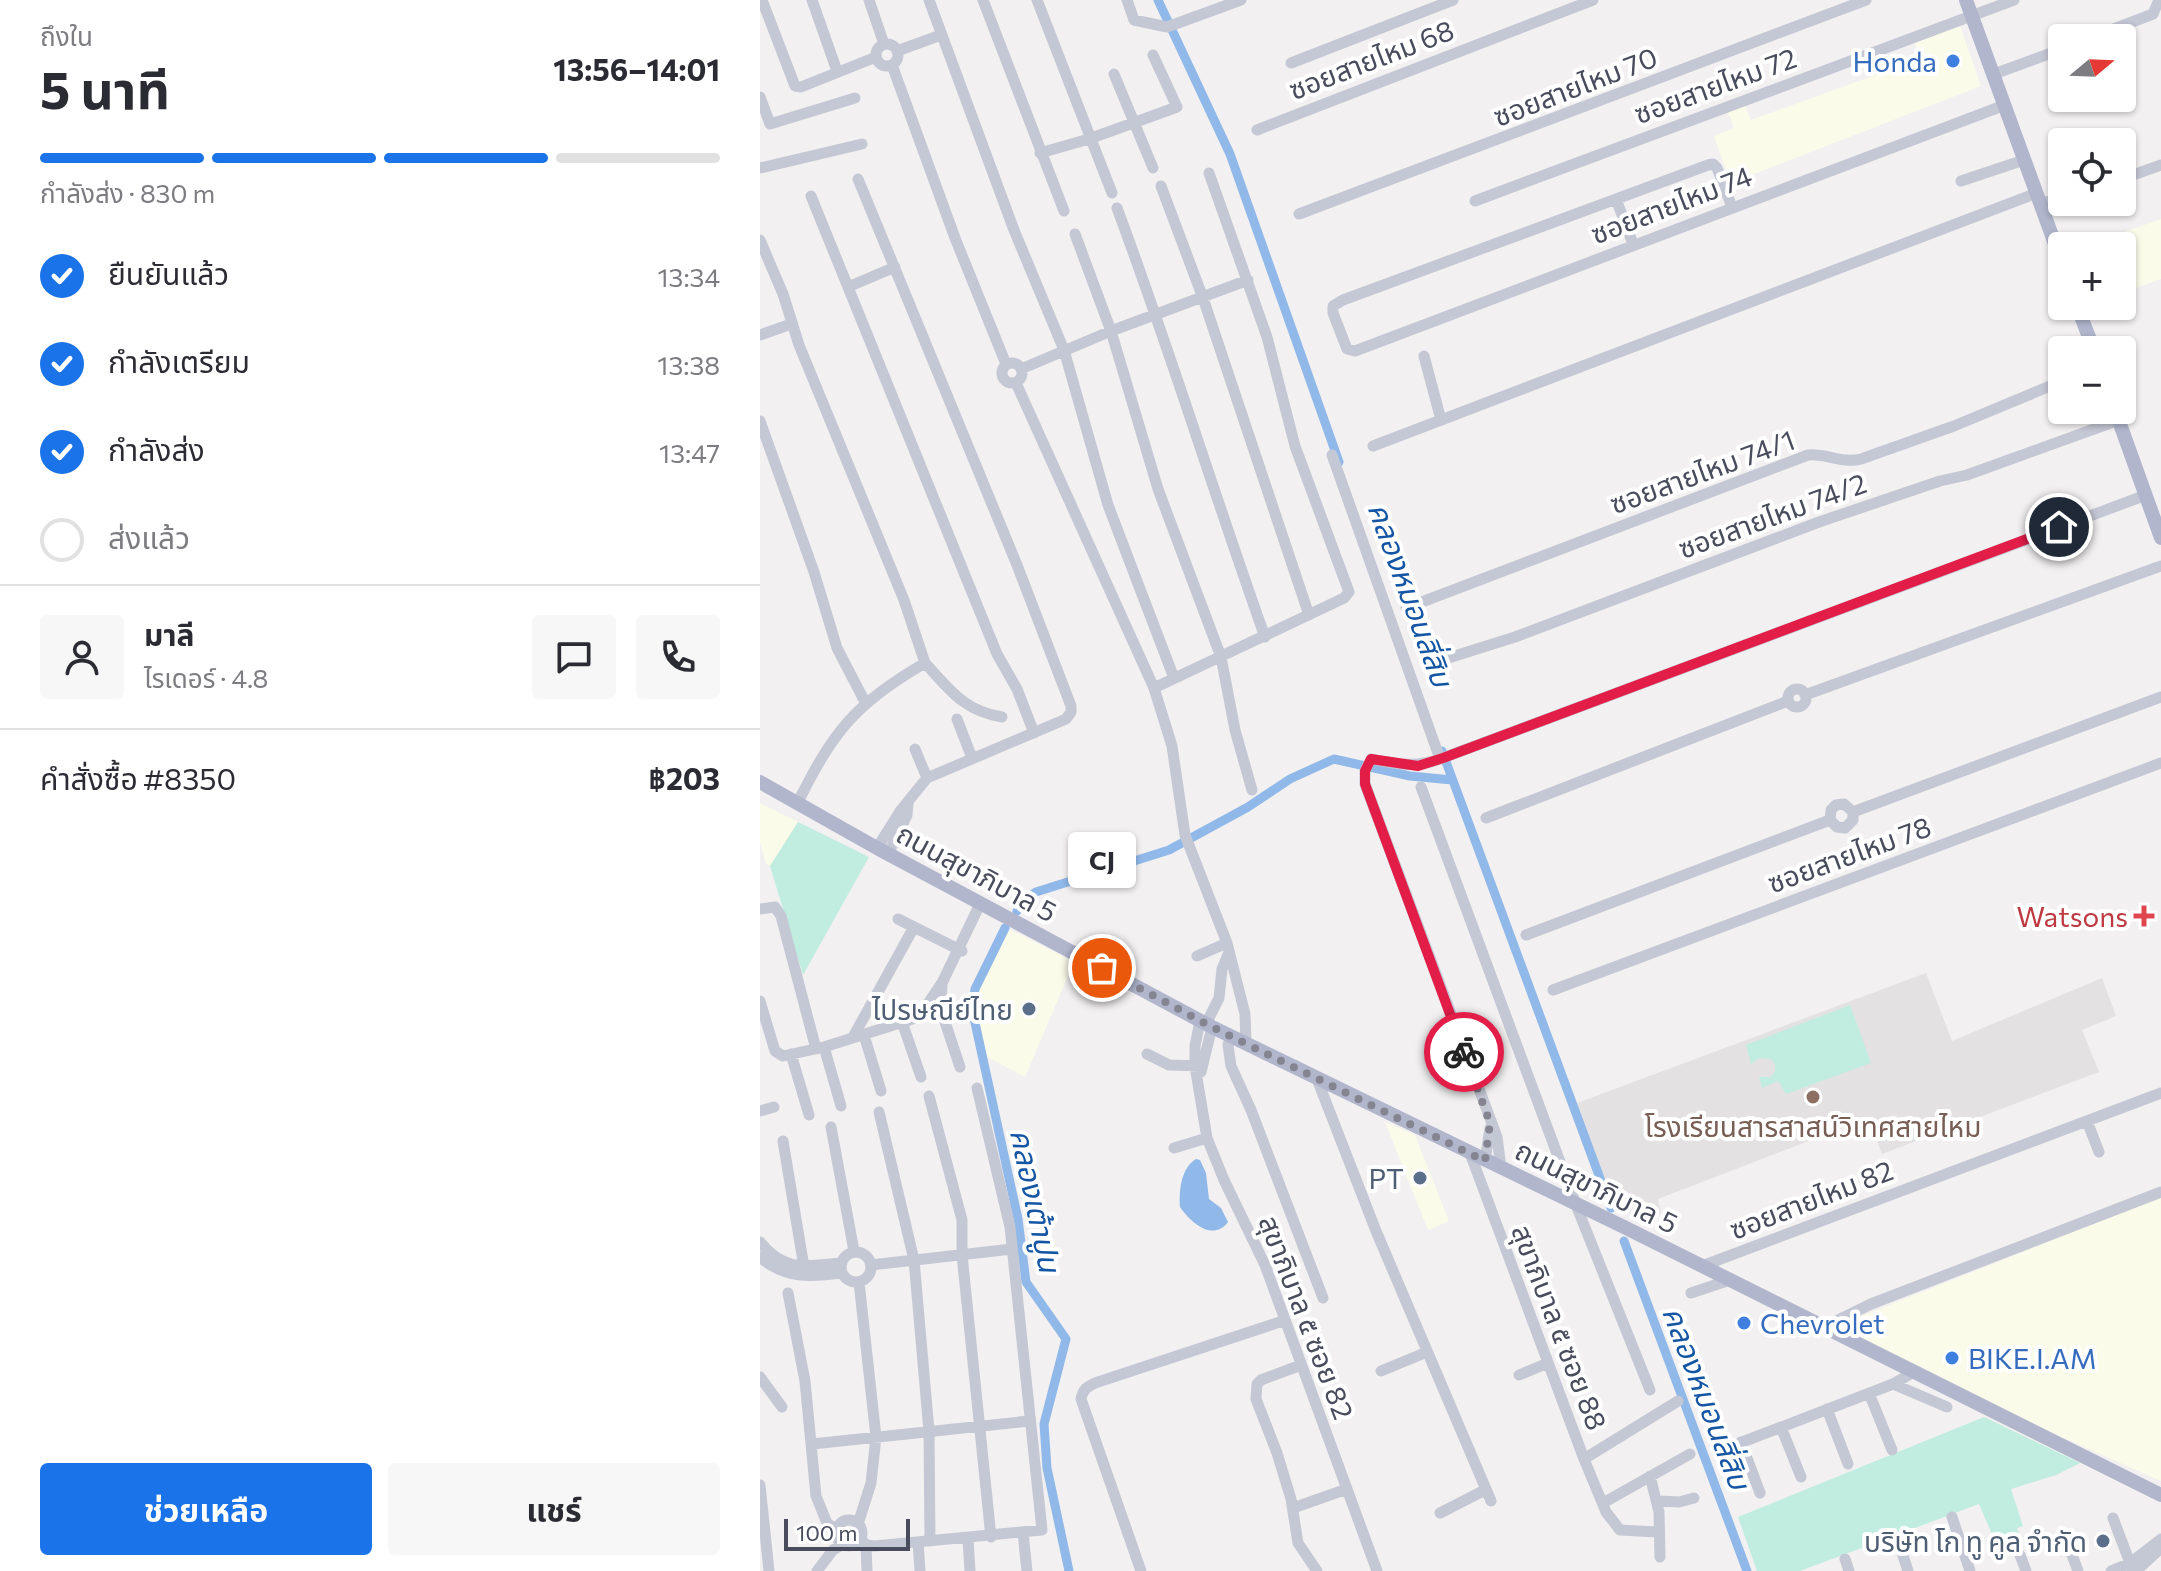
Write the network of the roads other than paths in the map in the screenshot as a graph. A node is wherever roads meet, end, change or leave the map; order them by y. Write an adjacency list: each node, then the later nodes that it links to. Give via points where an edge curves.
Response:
1 (762, 0): 25 (street, via 795,86)
2 (812, 0): 25 (street)
3 (869, 0): 18 (street)
4 (929, 0): 17 (street)
5 (983, 0): 36 (street)
6 (1037, 0): 34 (street)
7 (1127, 0): 8 (street, via 1134,20 1167,27)
8 (1241, 0)
9 (1453, 0): 23 (street)
10 (1593, 0): 33 (street, ซอยสายไหม 68)
11 (1866, 0): 55 (street, ซอยสายไหม 70)
12 (1966, 0): 15 (main road)
13 (2014, 0): 15 (street, ซอยสายไหม 72)
14 (2159, 0): 16 (street, via 2153,14)
15 (1972, 16): 27 (main road); 51 (street, ซอยสายไหม 72)
16 (2127, 24)
17 (941, 35): 19 (street); 68 (street)
18 (884, 44): 19 (street); 22 (street)
19 (897, 51): 24 (street)
20 (2048, 54): 27 (street)
21 (1153, 55): 31 (street, via 1177,107)
22 (876, 57): 24 (street, via 882,65); 25 (street)
23 (1291, 63)
24 (892, 65): 70 (street)
25 (837, 71)
26 (1114, 74): 31 (street)
27 (1994, 74): 30 (main road)
28 (760, 97): 32 (street)
29 (855, 98): 32 (street)
30 (2005, 105): 37 (main road); 52 (street, ซอยสายไหม 74)
31 (1134, 122): 34 (street); 40 (street)
32 (765, 126)
33 (1257, 130)
34 (1089, 139): 36 (street); 46 (street)
35 (862, 144): 39 (street)
36 (1040, 153): 54 (street)
37 (2024, 160): 44 (street); 48 (main road)
38 (2161, 165): 42 (street)
39 (760, 168)
40 (1153, 168)
41 (1209, 173): 61 (street)
42 (2136, 174)
43 (858, 179): 60 (street)
44 (1961, 181)
45 (1161, 186): 63 (street)
46 (1112, 193)
47 (811, 196): 62 (street)
48 (2038, 198): 49 (street); 56 (main road); 74 (street)
49 (2048, 198)
50 (1616, 199): 52 (street, via 1713,164); 59 (street); 59 (street, ซอยสายไหม 74, via 1337,303 1333,313 1345,346 1355,351)
51 (1475, 201)
52 (1732, 207): 59 (street, ซอยสายไหม 74)
53 (1117, 208): 64 (street)
54 (1064, 211)
55 (1299, 214)
56 (2051, 232)
57 (1075, 234): 66 (street)
58 (760, 240): 65 (street)
59 (1633, 244)
60 (895, 267): 62 (street); 95 (street, via 1070,697 1070,716)
61 (1248, 280): 63 (street); 84 (street, via 1295,446 1349,592)
62 (848, 287): 95 (street)
63 (1203, 298): 64 (street); 84 (street)
64 (1156, 314): 66 (street); 85 (street)
65 (791, 324): 67 (street); 88 (street)
66 (1111, 331): 68 (street); 86 (street, via 1158,489)
67 (760, 335)
68 (1064, 350): 71 (street); 89 (street, via 1108,505)
69 (1424, 356): 74 (street)
70 (1006, 364): 71 (street); 72 (street, via 1003,378)
71 (1021, 369): 72 (street)
72 (1016, 383): 90 (street)
73 (2048, 387): 83 (street, ซอยสายไหม 74/1, via 1861,459 1808,455)
74 (1441, 420): 78 (street)
75 (760, 421): 92 (street, via 837,648)
76 (2094, 424): 87 (street, ซอยสายไหม 74/2, via 1967,475 1819,522)
77 (2120, 424): 80 (main road)
78 (1373, 446)
79 (1332, 455): 98 (street)
80 (2146, 495): 81 (main road); 98 (street)
81 (2161, 538)
82 (2161, 566): 105 (street, via 1805,695 1800,706 1788,701)
83 (1406, 608)
84 (1309, 615): 85 (street)
85 (1265, 637): 86 (street)
86 (1221, 657): 89 (street); 103 (street)
87 (1442, 660)
88 (925, 663): 92 (street); 93 (street, via 975,711)
89 (1174, 678): 90 (street)
90 (1154, 688): 112 (street, via 1172,746 1186,839)
91 (2161, 697): 111 (street, via 1853,812 1836,805 1830,820)
92 (865, 702): 104 (street, via 827,747)
93 (1002, 717)
94 (957, 719): 97 (street)
95 (1034, 733): 97 (street)
96 (915, 749): 100 (street)
97 (972, 758): 100 (street)
98 (1442, 759): 144 (street, via 1418,766 1371,759 1365,784)
99 (2161, 763): 116 (street, ซอยสายไหม 78)
100 (927, 778): 106 (street, via 901,810)
101 (760, 782): 104 (main road, ถนนสุขาภิบาล 5)
102 (1421, 787): 154 (street)
103 (1252, 790)
104 (797, 804): 106 (main road, ถนนสุขาภิบาล 5)
105 (1486, 818)
106 (882, 851): 107 (main road, ถนนสุขาภิบาล 5)
107 (983, 905): 113 (street); 123 (main road, ถนนสุขาภิบาล 5)
108 (760, 909): 127 (street, via 775,907 781,916)
109 (898, 919): 110 (street)
110 (914, 927): 113 (street); 124 (street)
111 (1526, 935)
112 (1228, 947): 114 (street); 117 (street, สุขาภิบาล ๕ ซอย 82); 119 (street)
113 (959, 953): 115 (street)
114 (1197, 956)
115 (942, 983): 120 (street); 121 (street)
116 (1553, 990)
117 (1219, 998): 119 (street); 123 (street, สุขาภิบาล ๕ ซอย 82)
118 (760, 1001): 128 (street, via 777,1054)
119 (1242, 1003): 126 (street)
120 (941, 1010): 121 (street); 131 (street)
121 (919, 1017): 122 (street)
122 (902, 1022): 124 (street); 132 (street)
123 (1206, 1024): 125 (main road, ถนนสุขาภิบาล 5); 130 (street, สุขาภิบาล ๕ ซอย 82)
124 (858, 1036): 127 (street); 135 (street)
125 (1231, 1036): 126 (main road, ถนนสุขาภิบาล 5); 169 (street, via 1231,1066)
126 (1246, 1044): 133 (main road, ถนนสุขาภิบาล 5)
127 (820, 1048): 128 (street); 138 (street)
128 (791, 1054): 142 (street)
129 (1147, 1054): 130 (street, via 1169,1065)
130 (1199, 1066): 146 (street, สุขาภิบาล ๕ ซอย 82)
131 (960, 1067)
132 (921, 1077)
133 (1317, 1079): 150 (main road, ถนนสุขาภิบาล 5); 172 (street)
134 (977, 1088): 156 (street)
135 (881, 1091)
136 (2161, 1093): 143 (street, ซอยสายไหม 82)
137 (929, 1096): 158 (street, via 962,1220)
138 (841, 1106)
139 (774, 1107): 140 (street)
140 (760, 1111)
141 (879, 1112): 160 (street)
142 (809, 1115)
143 (2087, 1121): 149 (street); 162 (street, ซอยสายไหม 82)
144 (1490, 1123): 151 (street); 152 (street)
145 (831, 1127): 157 (street)
146 (1207, 1138): 148 (street); 170 (street, สุขาภิบาล ๕ ซอย 82, via 1265,1265)
147 (783, 1141): 163 (street)
148 (1174, 1148)
149 (2099, 1152)
150 (1470, 1153): 151 (main road, ถนนสุขาภิบาล 5); 173 (street, สุขาภิบาล ๕ ซอย 88)
151 (1485, 1161): 152 (main road, ถนนสุขาภิบาล 5)
152 (1501, 1168): 154 (main road, ถนนสุขาภิบาล 5)
153 (2161, 1192): 171 (street)
154 (1576, 1205): 162 (main road, ถนนสุขาภิบาล 5); 180 (street)
155 (760, 1242): 163 (street, via 778,1260)
156 (1012, 1249): 158 (street); 186 (street)
157 (854, 1251): 161 (street, via 864,1254); 164 (street, via 844,1257)
158 (962, 1255): 160 (street); 187 (street)
159 (760, 1257): 164 (street, via 790,1275)
160 (914, 1260): 161 (street); 189 (street)
161 (871, 1265): 166 (street)
162 (1702, 1266): 165 (main road, ถนนสุขาภิบาล 5)
163 (804, 1267): 164 (street)
164 (842, 1268): 166 (street, via 849,1280)
165 (1730, 1280): 168 (street); 171 (main road, ถนนสุขาภิบาล 5)
166 (859, 1282): 190 (street)
167 (788, 1293): 192 (street)
168 (1691, 1293)
169 (1323, 1298)
170 (1283, 1321): 174 (street, สุขาภิบาล ๕ ซอย 82); 235 (street, via 1095,1383 1082,1393)
171 (1824, 1327): 176 (main road, ถนนสุขาภิบาล 5)
172 (1427, 1352): 175 (street); 208 (street, via 1488,1495)
173 (1548, 1363): 177 (street); 196 (street, สุขาภิบาล ๕ ซอย 88)
174 (1301, 1365): 201 (street, สุขาภิบาล ๕ ซอย 82); 207 (street, via 1266,1376 1256,1391)
175 (1381, 1371)
176 (1914, 1372): 179 (street); 203 (main road, ถนนสุขาภิบาล 5)
177 (1519, 1375)
178 (760, 1377): 183 (street)
179 (1893, 1384): 181 (street); 184 (street)
180 (1650, 1390)
181 (1869, 1393): 185 (street); 193 (street)
182 (1678, 1401): 196 (street, สุขาภิบาล ๕ ซอย 88)
183 (782, 1407)
184 (1947, 1407)
185 (1827, 1409): 188 (street); 197 (street)
186 (1029, 1421): 187 (street); 214 (street, via 1042,1530)
187 (981, 1424): 189 (street); 215 (street)
188 (1781, 1427): 191 (street); 199 (street)
189 (929, 1431): 190 (street); 221 (street)
190 (876, 1437): 192 (street); 211 (street, via 873,1475)
191 (1741, 1442): 194 (street); 202 (street)
192 (812, 1444): 212 (street, via 816,1496 827,1523)
193 (1892, 1450)
194 (1719, 1451)
195 (1690, 1454): 198 (street)
196 (1584, 1459): 206 (street)
197 (1848, 1464)
198 (1650, 1476): 205 (street); 206 (street)
199 (1801, 1477)
200 (760, 1485): 229 (street)
201 (1347, 1489): 207 (street); 228 (street, สุขาภิบาล ๕ ซอย 82)
202 (1760, 1493)
203 (2161, 1495)
204 (1694, 1498): 205 (street)
205 (1658, 1501): 213 (street)
206 (1603, 1503): 213 (street, via 1620,1530)
207 (1293, 1508): 236 (street, via 1298,1543)
208 (1440, 1513)
209 (1952, 1517): 239 (street)
210 (2113, 1518): 227 (street)
211 (858, 1524): 212 (street, via 844,1521); 220 (street)
212 (837, 1531): 222 (street)
213 (1657, 1532): 225 (street)
214 (1023, 1533): 215 (street); 234 (street)
215 (991, 1537): 216 (street)
216 (968, 1539): 221 (street); 233 (street)
217 (2066, 1539): 241 (street)
218 (2161, 1539): 227 (street)
219 (1898, 1540): 238 (street)
220 (863, 1542): 221 (street); 222 (street); 231 (street)
221 (924, 1542): 232 (street)
222 (843, 1544): 230 (street)
223 (2161, 1548): 227 (street)
224 (2020, 1555): 240 (street)
225 (1660, 1557)
226 (1845, 1559): 237 (street)
227 (2133, 1568): 242 (street)
228 (1374, 1570)
229 (769, 1571)
230 (817, 1571)
231 (867, 1571)
232 (920, 1571)
233 (970, 1571)
234 (1027, 1571)
235 (1141, 1571)
236 (1317, 1571)
237 (1849, 1571)
238 (1908, 1571)
239 (1970, 1571)
240 (2026, 1571)
241 (2078, 1571)
242 (2111, 1571)

